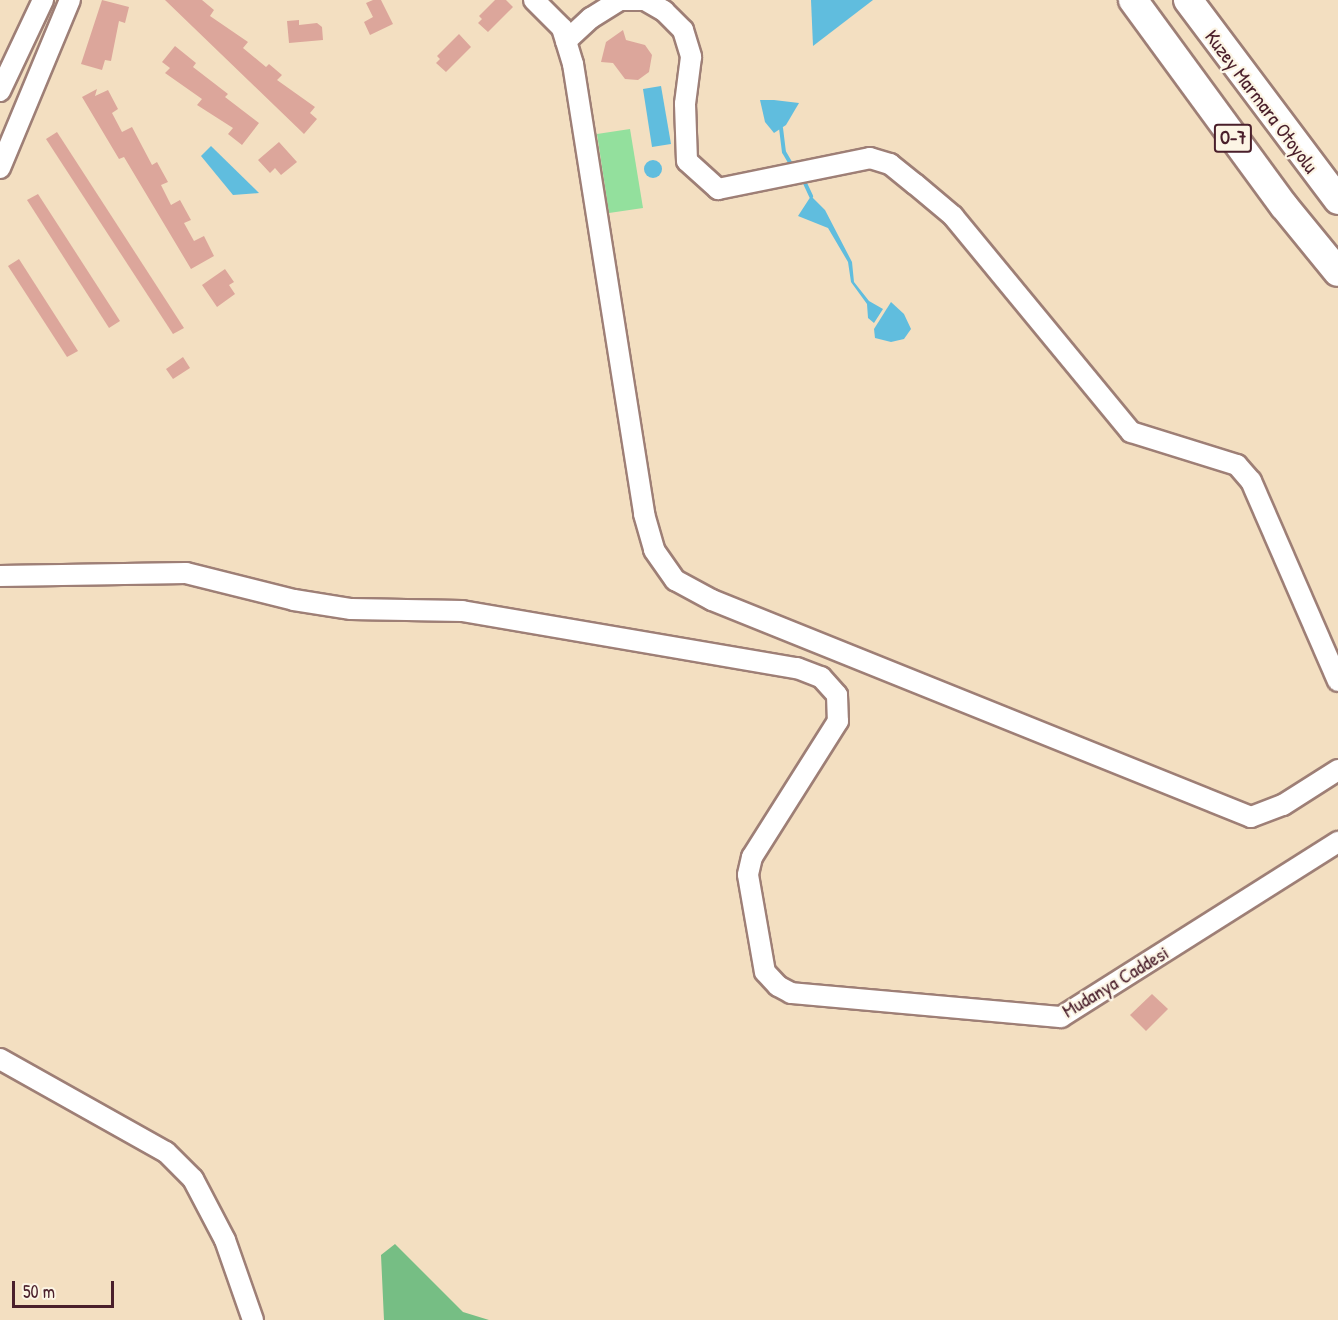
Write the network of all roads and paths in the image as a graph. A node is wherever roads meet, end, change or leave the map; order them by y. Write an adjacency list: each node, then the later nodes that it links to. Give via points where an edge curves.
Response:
1 (44, 0): 7 (street)
2 (70, 0): 8 (street)
3 (534, 0): 6 (street, via 562,28)
4 (1133, 0): 10 (highway, O-7, via 1277,197)
5 (1188, 0): 9 (highway, Kuzey Marmara Otoyolu / O-7)
6 (566, 41): 12 (street, via 591,18 620,0 645,0 664,11 683,30 691,57 685,104 687,161 718,189 870,158 890,164 915,184 953,216 1131,432 1237,465 1251,481); 13 (street, via 573,64 644,514 654,550 675,580 712,600 1251,817 1283,805)
7 (0, 91)
8 (0, 168)
9 (1338, 200)
10 (1338, 272)
11 (0, 576): 14 (street, Mudanya Caddesi, via 186,573 294,600 351,609 462,611 797,668 821,677 837,695 838,721 752,857 748,874 765,972 790,993 1061,1017)
12 (1338, 681)
13 (1338, 770)
14 (1338, 842)
15 (0, 1059): 16 (street, via 166,1152 193,1179 225,1240)
16 (253, 1320)

